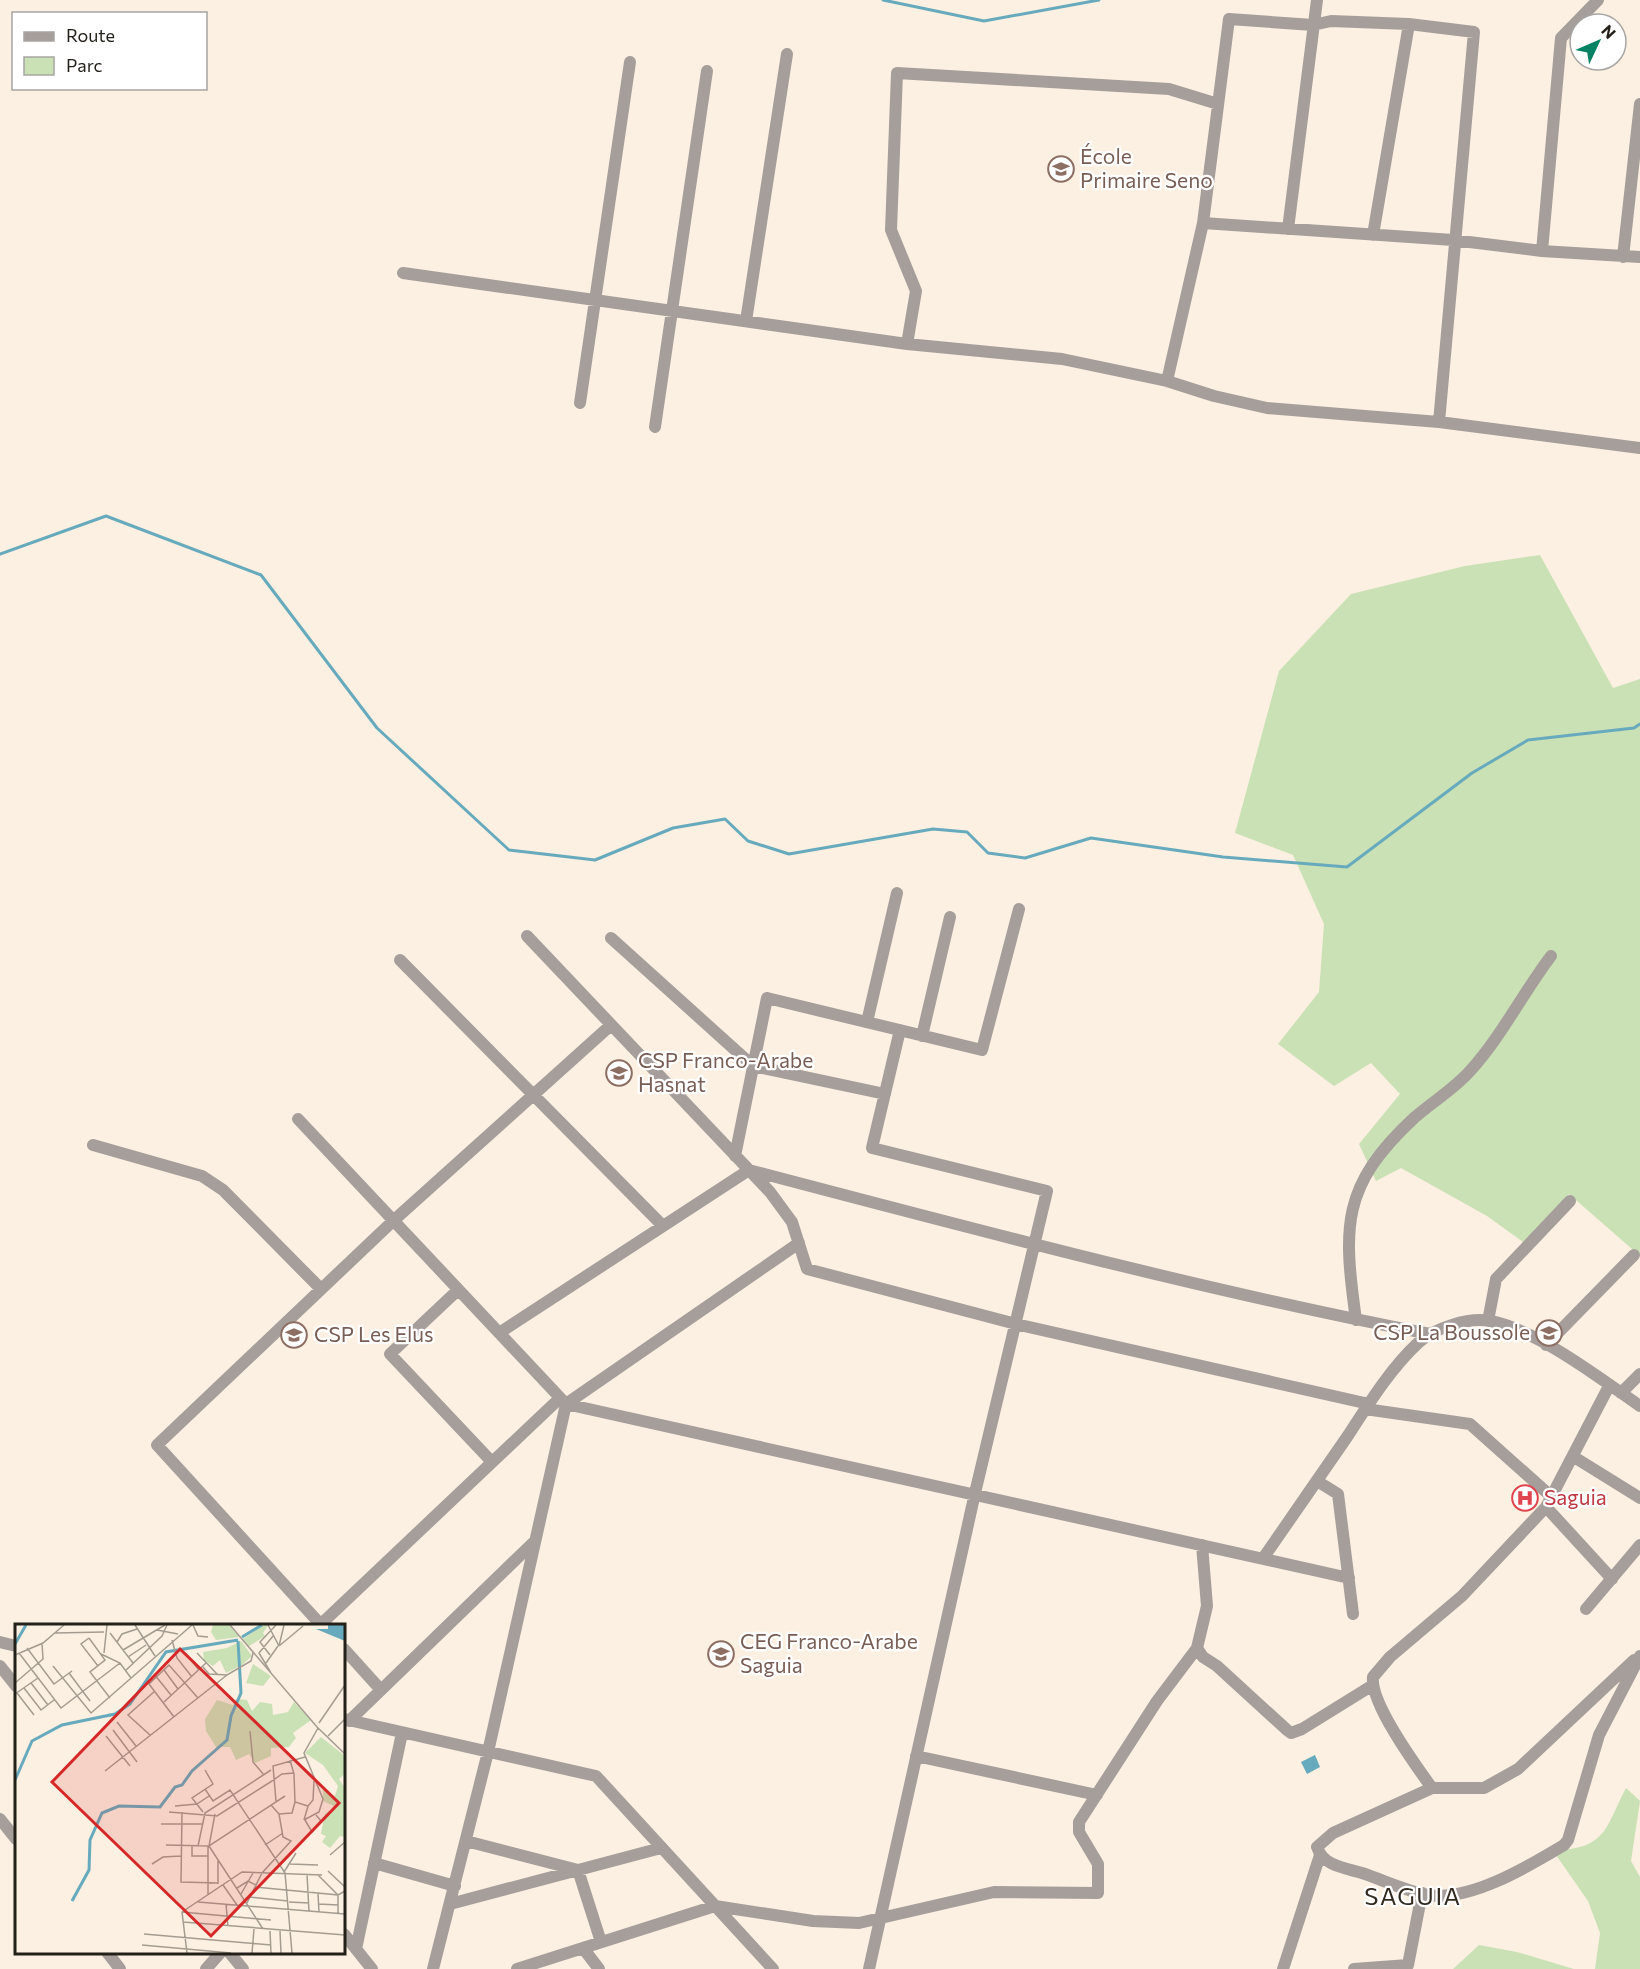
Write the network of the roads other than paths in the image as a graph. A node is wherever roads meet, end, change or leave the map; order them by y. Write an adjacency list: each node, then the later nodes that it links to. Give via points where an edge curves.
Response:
1 (1317, 0): 4 (street)
2 (1598, 0): 14 (street, via 1561,38)
3 (1409, 24): 4 (street, via 1331,21); 12 (street); 13 (street, via 1474,32)
4 (1314, 25): 8 (street, via 1229,19); 11 (street)
5 (787, 54): 20 (street)
6 (630, 62): 18 (street)
7 (707, 71): 19 (street)
8 (1218, 104): 10 (street); 21 (street, via 1169,89 897,73 891,230 916,291)
9 (1640, 104): 15 (street)
10 (1203, 223): 11 (street); 22 (street)
11 (1288, 229): 12 (street)
12 (1373, 235): 13 (street)
13 (1454, 240): 14 (street); 24 (street)
14 (1542, 251): 15 (street)
15 (1623, 256): 16 (street)
16 (1640, 257)
17 (403, 273): 18 (street)
18 (595, 300): 19 (street); 23 (street)
19 (672, 311): 20 (street); 25 (street)
20 (746, 321): 21 (street)
21 (907, 344): 22 (street, via 1062,359)
22 (1167, 381): 24 (street, via 1267,408)
23 (580, 403)
24 (1439, 422): 26 (street)
25 (655, 427)
26 (1640, 448)
27 (897, 892): 34 (street)
28 (1019, 909): 37 (street, via 982,1050)
29 (950, 916): 37 (street)
30 (526, 936): 35 (street)
31 (611, 938): 38 (street)
32 (1551, 956): 53 (street, via 1478,1062 1448,1094 1413,1119 1369,1167 1348,1228)
33 (400, 960): 40 (street)
34 (867, 1022): 36 (street); 38 (street, via 767,998)
35 (611, 1025): 40 (street); 43 (street)
36 (900, 1030): 37 (street); 39 (street)
37 (922, 1036)
38 (753, 1066): 39 (street); 43 (street)
39 (885, 1094): 49 (street, via 872,1148 1047,1191)
40 (533, 1096): 46 (street); 47 (street)
41 (298, 1119): 46 (street)
42 (93, 1144): 51 (street, via 202,1176 223,1190)
43 (735, 1156): 44 (street)
44 (748, 1170): 47 (street); 48 (street, via 792,1222); 49 (street)
45 (1570, 1201): 54 (street, via 1496,1279)
46 (393, 1221): 51 (street); 52 (street)
47 (663, 1226): 56 (street)
48 (799, 1243): 55 (street, via 807,1269); 62 (street)
49 (1035, 1245): 53 (street); 55 (street)
50 (1634, 1255): 58 (street)
51 (321, 1289): 79 (street, via 157,1445)
52 (458, 1290): 56 (street); 66 (street, via 390,1354)
53 (1356, 1320): 57 (street)
54 (1488, 1321): 57 (street, via 1468,1322); 58 (street, via 1523,1332)
55 (1016, 1324): 64 (street); 68 (street)
56 (499, 1333): 62 (street)
57 (1430, 1334): 64 (street, via 1406,1356)
58 (1546, 1345): 60 (street)
59 (1640, 1374): 61 (street)
60 (1609, 1386): 61 (street); 65 (street)
61 (1622, 1393): 63 (street)
62 (563, 1401): 66 (street); 68 (street); 71 (street)
63 (1640, 1406)
64 (1367, 1407): 67 (street); 70 (street, via 1470,1424)
65 (1574, 1456): 69 (street); 70 (street)
66 (492, 1462): 80 (street)
67 (1317, 1481): 74 (street); 75 (street, via 1338,1494)
68 (975, 1493): 72 (street); 93 (street)
69 (1640, 1498)
70 (1550, 1502): 76 (street); 88 (street, via 1461,1596 1390,1657 1373,1677)
71 (535, 1541): 89 (street); 92 (street)
72 (1202, 1545): 74 (street); 83 (street, via 1207,1606)
73 (1640, 1545): 76 (street)
74 (1264, 1557): 75 (street)
75 (1349, 1578): 78 (street)
76 (1612, 1579): 77 (street)
77 (1586, 1609)
78 (1353, 1614)
79 (319, 1624)
80 (321, 1624)
81 (0, 1642): 82 (street)
82 (15, 1646)
83 (1197, 1648): 88 (street, via 1291,1732); 95 (street, via 1157,1701)
84 (345, 1650): 89 (street)
85 (1640, 1655): 94 (street, via 1518,1770 1484,1788); 104 (street, via 1599,1735 1564,1845 1468,1894)
86 (0, 1666): 87 (street)
87 (15, 1685)
88 (1373, 1685): 94 (street, via 1390,1725)
89 (381, 1690): 90 (street)
90 (346, 1720): 91 (street)
91 (402, 1733): 92 (street); 101 (street)
92 (488, 1752): 98 (street); 99 (street, via 596,1776)
93 (916, 1756): 95 (street); 107 (street)
94 (1432, 1788): 100 (street, via 1333,1833 1317,1847)
95 (1097, 1795): 107 (street, via 1077,1828 1098,1864 1098,1893 994,1892)
96 (0, 1819): 97 (street)
97 (15, 1838)
98 (466, 1841): 102 (street); 103 (street)
99 (662, 1848): 102 (street); 106 (street)
100 (1320, 1855): 104 (street, via 1335,1865); 124 (street)
101 (374, 1863): 103 (street); 111 (street)
102 (578, 1870): 105 (street); 109 (street)
103 (454, 1886): 105 (street)
104 (1422, 1893): 125 (street, via 1408,1965)
105 (450, 1904): 119 (street)
106 (715, 1906): 107 (street, via 813,1921 859,1923); 109 (street); 122 (street)
107 (879, 1919): 123 (street)
108 (345, 1935): 111 (street)
109 (601, 1942): 110 (street)
110 (583, 1948): 120 (street); 121 (street)
111 (356, 1949): 118 (street)
112 (108, 1954): 115 (street)
113 (220, 1954): 116 (street)
114 (230, 1954): 117 (street)
115 (120, 1969)
116 (206, 1969)
117 (243, 1969)
118 (372, 1969)
119 (434, 1969)
120 (517, 1969)
121 (599, 1969)
122 (773, 1969)
123 (869, 1969)
124 (1283, 1969)
125 (1354, 1969)

